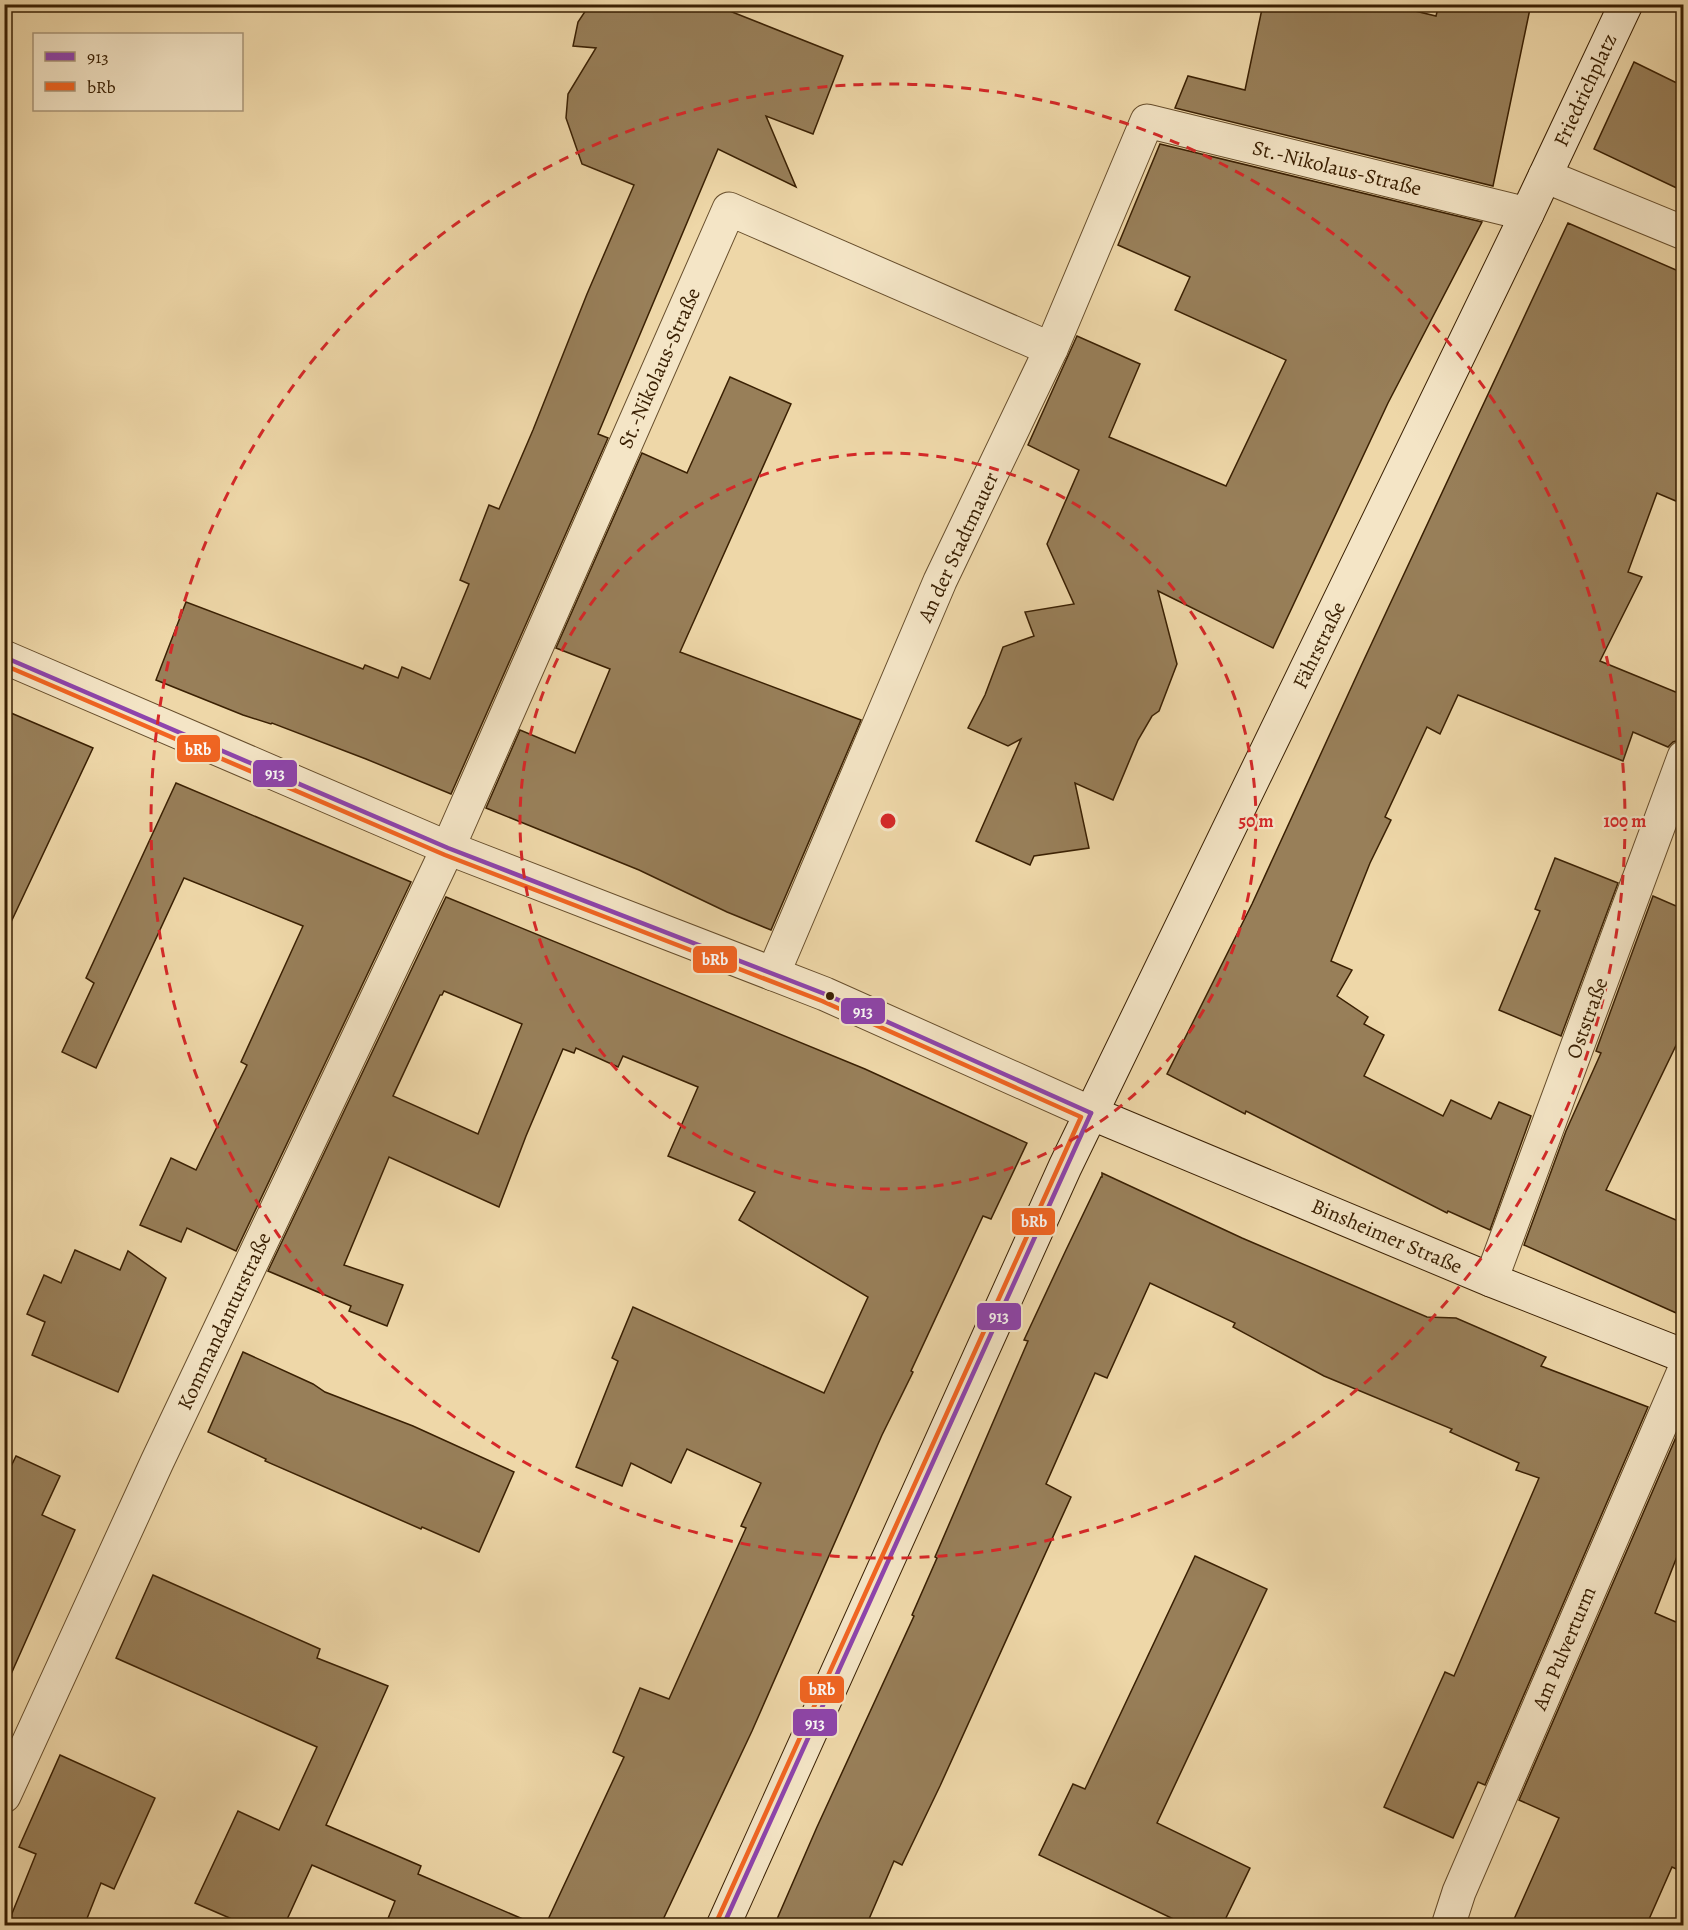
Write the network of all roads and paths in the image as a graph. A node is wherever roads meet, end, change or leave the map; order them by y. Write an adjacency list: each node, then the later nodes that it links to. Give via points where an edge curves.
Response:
1 (1626, 4): 3 (street, Friedrichplatz)
2 (1147, 121): 4 (street, St.-Nikolaus-Straße); 6 (street, An der Stadtmauer)
3 (1545, 176): 4 (street, Fährstraße); 5 (street)
4 (1527, 214): 11 (street, Fährstraße)
5 (1683, 233)
6 (1051, 349): 9 (street, St.-Nikolaus-Straße, via 729,209); 10 (street, An der Stadtmauer, via 940,581)
7 (4, 657): 9 (street, Binsheimer Straße)
8 (1683, 757): 12 (street, Oststraße)
9 (448, 848): 10 (street, Binsheimer Straße); 15 (street, Kommandanturstraße)
10 (773, 974): 11 (street, Binsheimer Straße)
11 (1091, 1113): 12 (street, Binsheimer Straße); 16 (street, Fährstraße)
12 (1491, 1280): 13 (street, Binsheimer Straße)
13 (1683, 1356)
14 (1683, 1371): 17 (street, Am Pulverturm)
15 (4, 1796)
16 (723, 1926)
17 (1448, 1926)

